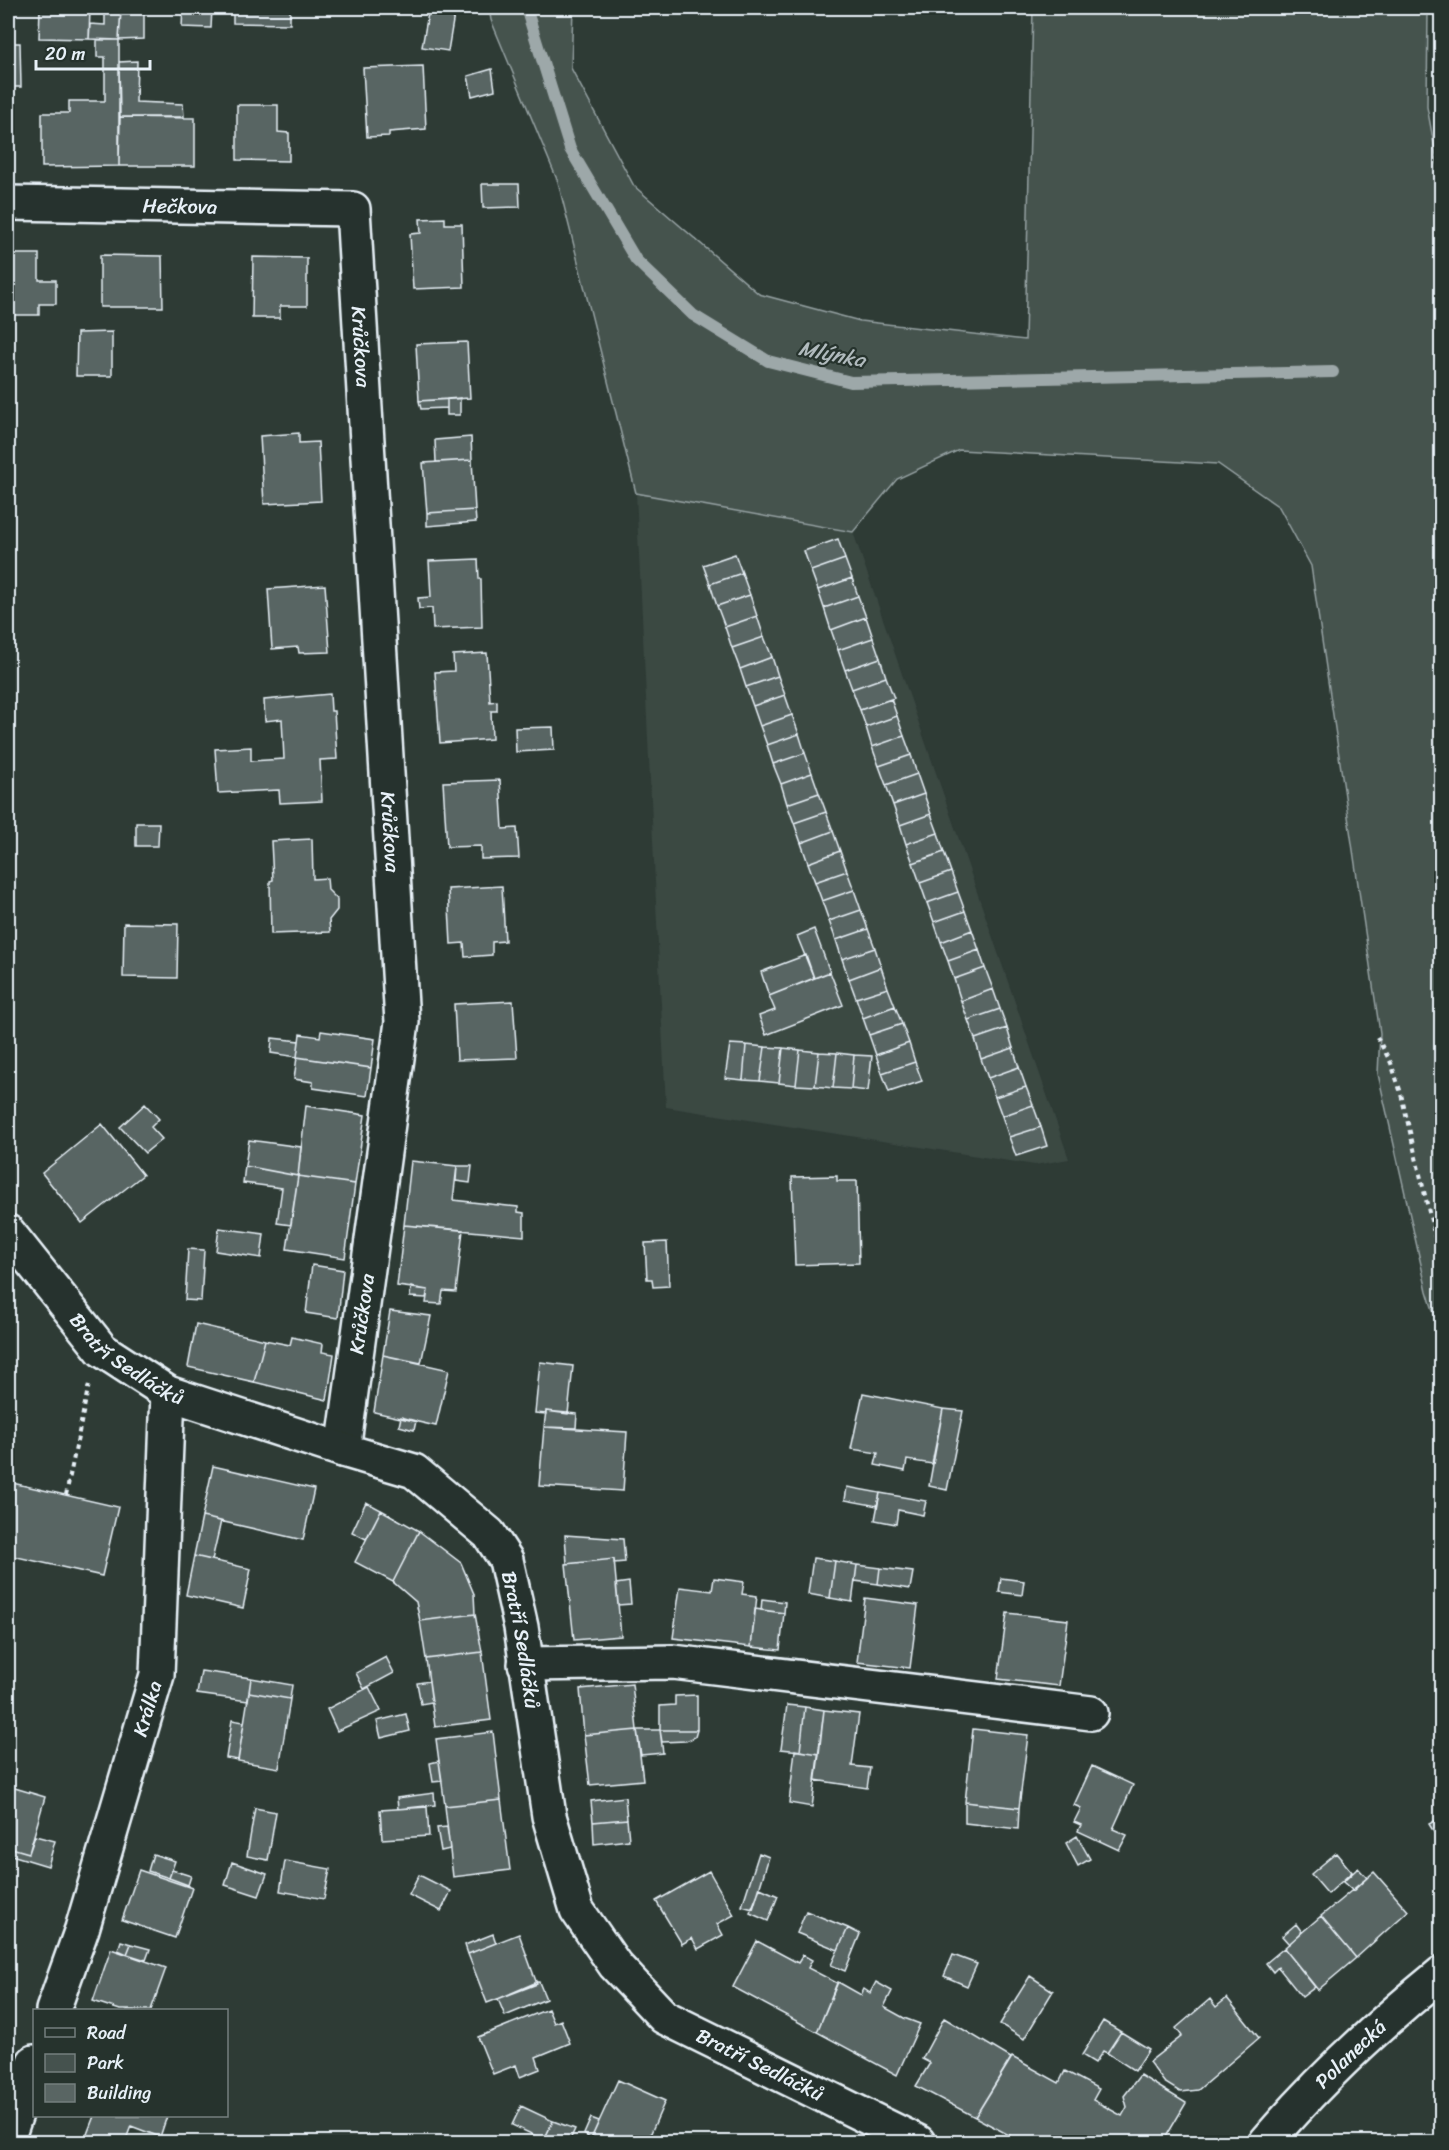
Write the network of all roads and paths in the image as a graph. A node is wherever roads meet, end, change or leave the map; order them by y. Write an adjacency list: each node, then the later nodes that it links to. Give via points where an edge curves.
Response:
1 (8, 203): 2 (street, Hečkova)
2 (353, 209): 8 (street, Krůčkova, via 402,1022)
3 (1377, 1037): 5 (path, via 1400,1090)
4 (8, 1232): 6 (street, Bratří Sedláčků)
5 (1442, 1268)
6 (102, 1350): 7 (street, Bratří Sedláčků); 9 (path, via 92,1371)
7 (168, 1393): 8 (street, Bratří Sedláčků); 13 (street, Králka, via 157,1675 82,1929)
8 (344, 1450): 10 (street, Bratří Sedláčků, via 414,1471 489,1534 506,1560)
9 (66, 1495)
10 (525, 1664): 11 (street, via 673,1662); 16 (street, Bratří Sedláčků, via 552,1827 578,1910 615,1965 664,2017)
11 (1091, 1713)
12 (1442, 1973): 17 (street, Polanecká, via 1340,2062)
13 (53, 2009)
14 (33, 2065): 15 (street)
15 (8, 2137)
16 (918, 2142)
17 (1266, 2142)

